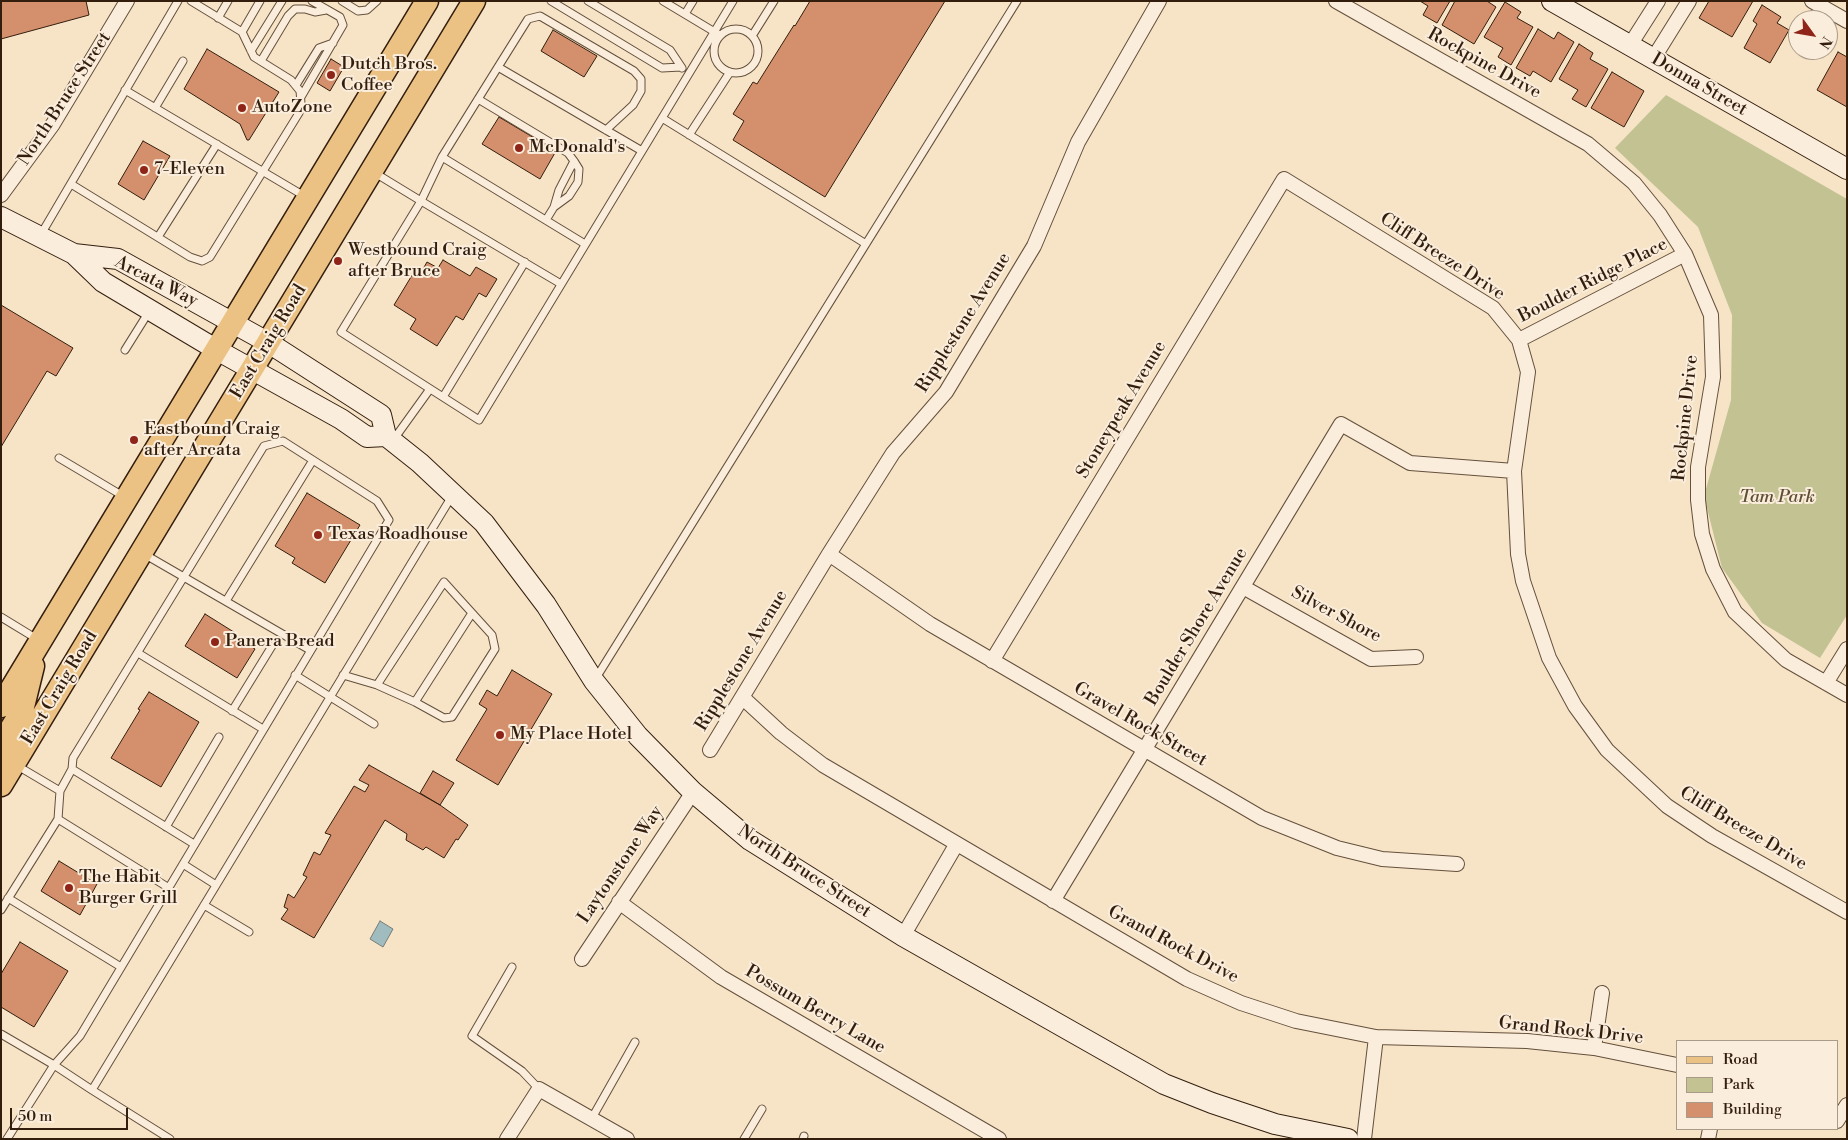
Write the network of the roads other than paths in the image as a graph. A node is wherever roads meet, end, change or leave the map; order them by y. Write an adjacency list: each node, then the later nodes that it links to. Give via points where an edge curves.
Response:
1 (127, 1): 61 (street, North Bruce Street, via 53,124)
2 (178, 1): 45 (lane)
3 (191, 1): 29 (lane)
4 (228, 1): 29 (lane)
5 (260, 1): 31 (lane)
6 (282, 1): 36 (lane)
7 (312, 1): 26 (lane)
8 (342, 1): 27 (lane, via 358,11)
9 (362, 1): 27 (lane)
10 (377, 1): 27 (lane)
11 (427, 1): 62 (main road)
12 (474, 1): 58 (main road, East Craig Road)
13 (551, 1): 41 (lane, via 662,68)
14 (588, 1): 41 (lane, via 670,50)
15 (663, 1): 28 (lane)
16 (693, 1): 28 (lane)
17 (733, 1): 32 (lane)
18 (774, 1): 33 (lane)
19 (1017, 1): 70 (lane)
20 (1159, 1): 91 (street, Ripplestone Avenue, via 1078,142 1034,246 946,392 893,453)
21 (1336, 1): 72 (street, Rockpine Drive, via 1588,144 1634,183)
22 (1552, 1): 35 (street, Donna Street)
23 (1658, 1): 35 (street)
24 (1689, 1): 37 (street)
25 (1812, 1): 30 (street)
26 (326, 10): 34 (lane, via 340,18 343,25); 39 (lane, via 295,9)
27 (367, 10)
28 (685, 14): 32 (lane)
29 (218, 18): 31 (lane)
30 (1847, 21)
31 (242, 32): 36 (lane)
32 (717, 34): 33 (lane, via 742,30); 42 (lane, via 714,54 720,66); 43 (lane)
33 (752, 36): 42 (lane, via 757,45 756,59 746,70)
34 (334, 43): 44 (lane, via 320,48); 46 (lane)
35 (1630, 46): 37 (street, Donna Street)
36 (251, 51): 39 (lane)
37 (1653, 59): 56 (street, Donna Street)
38 (183, 61): 48 (lane)
39 (261, 61): 44 (lane)
40 (498, 67): 47 (lane); 50 (lane); 50 (lane, via 528,19 540,16 634,71 641,79 641,91 633,105)
41 (681, 67): 43 (lane)
42 (730, 72): 51 (lane)
43 (689, 73): 49 (lane)
44 (296, 86): 46 (lane)
45 (125, 90): 48 (lane); 60 (lane)
46 (300, 97): 57 (lane, via 300,113)
47 (478, 99): 54 (lane); 55 (lane, via 568,153)
48 (156, 108): 52 (lane)
49 (662, 118): 51 (lane); 53 (lane)
50 (606, 130): 53 (lane)
51 (689, 136): 70 (lane)
52 (217, 144): 57 (lane); 68 (lane)
53 (642, 151): 69 (lane)
54 (442, 157): 63 (lane); 66 (lane)
55 (574, 161): 64 (lane); 64 (lane, via 579,169 578,182 569,196)
56 (1847, 168)
57 (263, 171): 62 (lane); 68 (lane, via 210,257 202,261 196,259)
58 (372, 171): 63 (lane); 78 (main road, East Craig Road)
59 (1284, 179): 77 (street, Cliff Breeze Drive, via 1493,308); 103 (street, Stoneypeak Avenue)
60 (70, 184): 67 (lane); 68 (lane)
61 (1, 195)
62 (309, 198): 76 (main road)
63 (422, 200): 73 (lane); 82 (lane, via 341,332)
64 (554, 207): 66 (lane)
65 (1, 217): 67 (street, Arcata Way)
66 (546, 220): 69 (lane)
67 (40, 237): 71 (street, Arcata Way)
68 (158, 237)
69 (585, 244): 74 (lane)
70 (866, 244): 106 (lane)
71 (74, 254): 75 (street, Arcata Way, via 103,282); 76 (street, Arcata Way, via 118,259)
72 (1685, 254): 77 (street, Boulder Ridge Place); 107 (street, Rockpine Drive, via 1712,315 1713,377 1698,467 1698,500 1702,534 1713,569 1735,612 1786,660)
73 (524, 262): 74 (lane); 83 (lane)
74 (561, 284): 83 (lane, via 479,420)
75 (150, 310): 79 (lane); 80 (street, Arcata Way)
76 (234, 323): 78 (street); 80 (main road)
77 (1519, 340): 87 (street, Cliff Breeze Drive, via 1528,372)
78 (269, 343): 81 (main road, East Craig Road); 84 (street, via 381,415)
79 (125, 350)
80 (217, 350): 81 (street); 89 (main road)
81 (253, 369): 84 (street, via 367,437); 90 (main road, East Craig Road)
82 (430, 389): 83 (lane); 84 (lane)
83 (443, 397)
84 (389, 439): 88 (street, North Bruce Street)
85 (59, 458): 89 (lane)
86 (313, 460): 92 (lane, via 283,441 264,446); 94 (lane); 100 (lane, via 377,501 389,520)
87 (1514, 471): 93 (street, Boulder Shore Avenue, via 1410,463 1341,424); 138 (street, Cliff Breeze Drive, via 1518,554 1523,581 1549,658 1575,706 1602,743 1667,806 1712,836)
88 (453, 494): 105 (lane); 106 (street, North Bruce Street, via 484,523 546,605)
89 (127, 498): 97 (main road)
90 (142, 553): 92 (lane); 120 (main road, East Craig Road)
91 (829, 554): 103 (street, Gravel Rock Street, via 930,624); 111 (street, Ripplestone Avenue)
92 (184, 577): 94 (lane); 101 (lane)
93 (1243, 587): 102 (street, Silver Shore, via 1371,659); 119 (street, Boulder Shore Avenue)
94 (226, 601): 100 (lane)
95 (472, 613): 108 (lane, via 444,582); 112 (lane); 112 (lane, via 492,636 495,649 452,717 444,718)
96 (1, 617): 97 (lane)
97 (40, 641): 113 (main road); 120 (main road, via 22,711 7,740)
98 (272, 646): 114 (lane)
99 (1847, 649): 107 (street)
100 (310, 650): 104 (lane)
101 (138, 653): 114 (lane); 121 (lane, via 73,758)
102 (1416, 657)
103 (992, 660): 119 (street, Gravel Rock Street)
104 (295, 675): 110 (lane); 116 (lane)
105 (343, 675): 108 (lane); 110 (lane)
106 (594, 681): 124 (street, North Bruce Street, via 638,736)
107 (1826, 683): 109 (street, Rockpine Drive)
108 (377, 685): 112 (lane)
109 (1847, 695)
110 (330, 697): 115 (lane); 131 (lane)
111 (742, 698): 118 (street, Ripplestone Avenue); 128 (street, Grand Rock Drive, via 823,765)
112 (415, 702)
113 (1, 706)
114 (232, 711): 116 (lane)
115 (374, 724)
116 (263, 729): 127 (lane)
117 (219, 737): 126 (lane)
118 (710, 750)
119 (1144, 750): 130 (street, Gravel Rock Street, via 1262,818 1336,848 1382,859); 134 (street, Boulder Shore Avenue)
120 (14, 763): 122 (main road, East Craig Road); 123 (lane)
121 (72, 769): 123 (lane); 126 (lane)
122 (1, 784)
123 (60, 791): 125 (lane)
124 (693, 792): 135 (street, Laytonstone Way); 140 (street, North Bruce Street, via 750,840)
125 (58, 819): 132 (lane); 133 (lane)
126 (166, 827): 127 (lane)
127 (194, 844): 129 (lane)
128 (956, 845): 134 (street, Grand Rock Drive); 140 (street)
129 (183, 864): 131 (lane); 132 (lane)
130 (1457, 864)
131 (216, 885): 136 (lane)
132 (169, 888): 142 (lane)
133 (8, 898): 137 (lane); 142 (lane)
134 (1053, 901): 146 (street, Grand Rock Drive, via 1187,979 1241,1003 1296,1021)
135 (619, 902): 141 (street, Laytonstone Way); 162 (street, Possum Berry Lane, via 721,977)
136 (204, 905): 139 (lane); 152 (lane)
137 (1, 910)
138 (1847, 912)
139 (249, 932)
140 (903, 936): 163 (street, North Bruce Street, via 1164,1084 1275,1124)
141 (582, 959)
142 (121, 967): 149 (lane, via 80,1036)
143 (512, 967): 151 (lane, via 472,1036 522,1071)
144 (1602, 993): 148 (street)
145 (1, 1034): 149 (lane)
146 (1376, 1036): 148 (street, Grand Rock Drive, via 1527,1041); 164 (street)
147 (635, 1042): 155 (lane)
148 (1594, 1048): 150 (street, Grand Rock Drive)
149 (54, 1065): 152 (lane); 157 (lane)
150 (1676, 1065)
151 (539, 1088): 155 (street); 159 (street)
152 (92, 1090): 158 (lane)
153 (1847, 1104): 156 (street)
154 (762, 1109): 161 (lane)
155 (592, 1118): 160 (street)
156 (1838, 1119)
157 (7, 1139)
158 (170, 1139)
159 (507, 1139)
160 (627, 1139)
161 (744, 1139)
162 (999, 1139)
163 (1348, 1139)
164 (1364, 1139)

